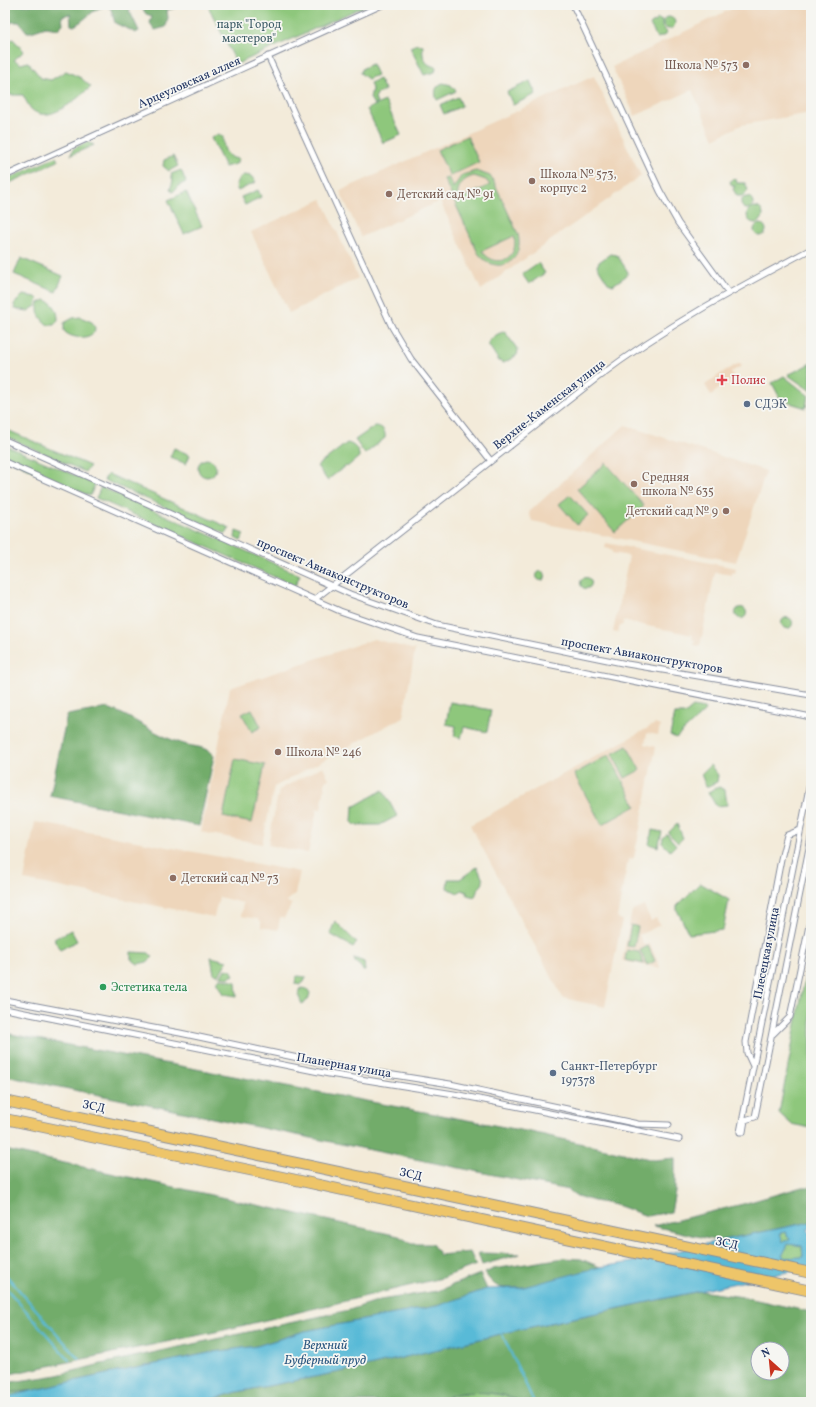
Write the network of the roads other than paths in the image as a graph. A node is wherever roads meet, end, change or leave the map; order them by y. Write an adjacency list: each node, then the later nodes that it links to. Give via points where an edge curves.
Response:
1 (382, 5): 3 (street, Арцеуловская аллея)
2 (573, 5): 6 (street, via 660,191 678,223)
3 (268, 56): 4 (street, Арцеуловская аллея); 8 (street, via 392,327 411,359)
4 (5, 176)
5 (811, 249): 6 (street, Верхне-Каменская улица)
6 (728, 292): 8 (street, Верхне-Каменская улица, via 667,328 636,350)
7 (5, 440): 10 (street, проспект Авиаконструкторов)
8 (491, 461): 10 (street, Верхне-Каменская улица)
9 (5, 462): 11 (street)
10 (333, 585): 11 (street, Верхне-Каменская улица); 12 (street, проспект Авиаконструкторов, via 366,600 437,625 627,664)
11 (315, 599): 13 (street, via 383,627 436,643)
12 (811, 695)
13 (811, 717)
14 (811, 778): 15 (street, Плесецкая улица)
15 (800, 830): 21 (street, Плесецкая улица); 21 (street, via 787,834 781,859 746,1042 747,1054)
16 (811, 838): 20 (street, Плесецкая улица)
17 (811, 916): 20 (street, via 790,1016)
18 (5, 1000): 24 (street, Планерная улица, via 331,1065 450,1084 638,1124)
19 (5, 1009): 25 (street, Планерная улица, via 329,1074 454,1094)
20 (772, 1034): 21 (street, Плесецкая улица, via 755,1117 745,1120 741,1132)
21 (754, 1067)
22 (5, 1101): 26 (highway, ЗСД)
23 (5, 1119): 27 (highway)
24 (669, 1125)
25 (679, 1139)
26 (811, 1273)
27 (811, 1291)

